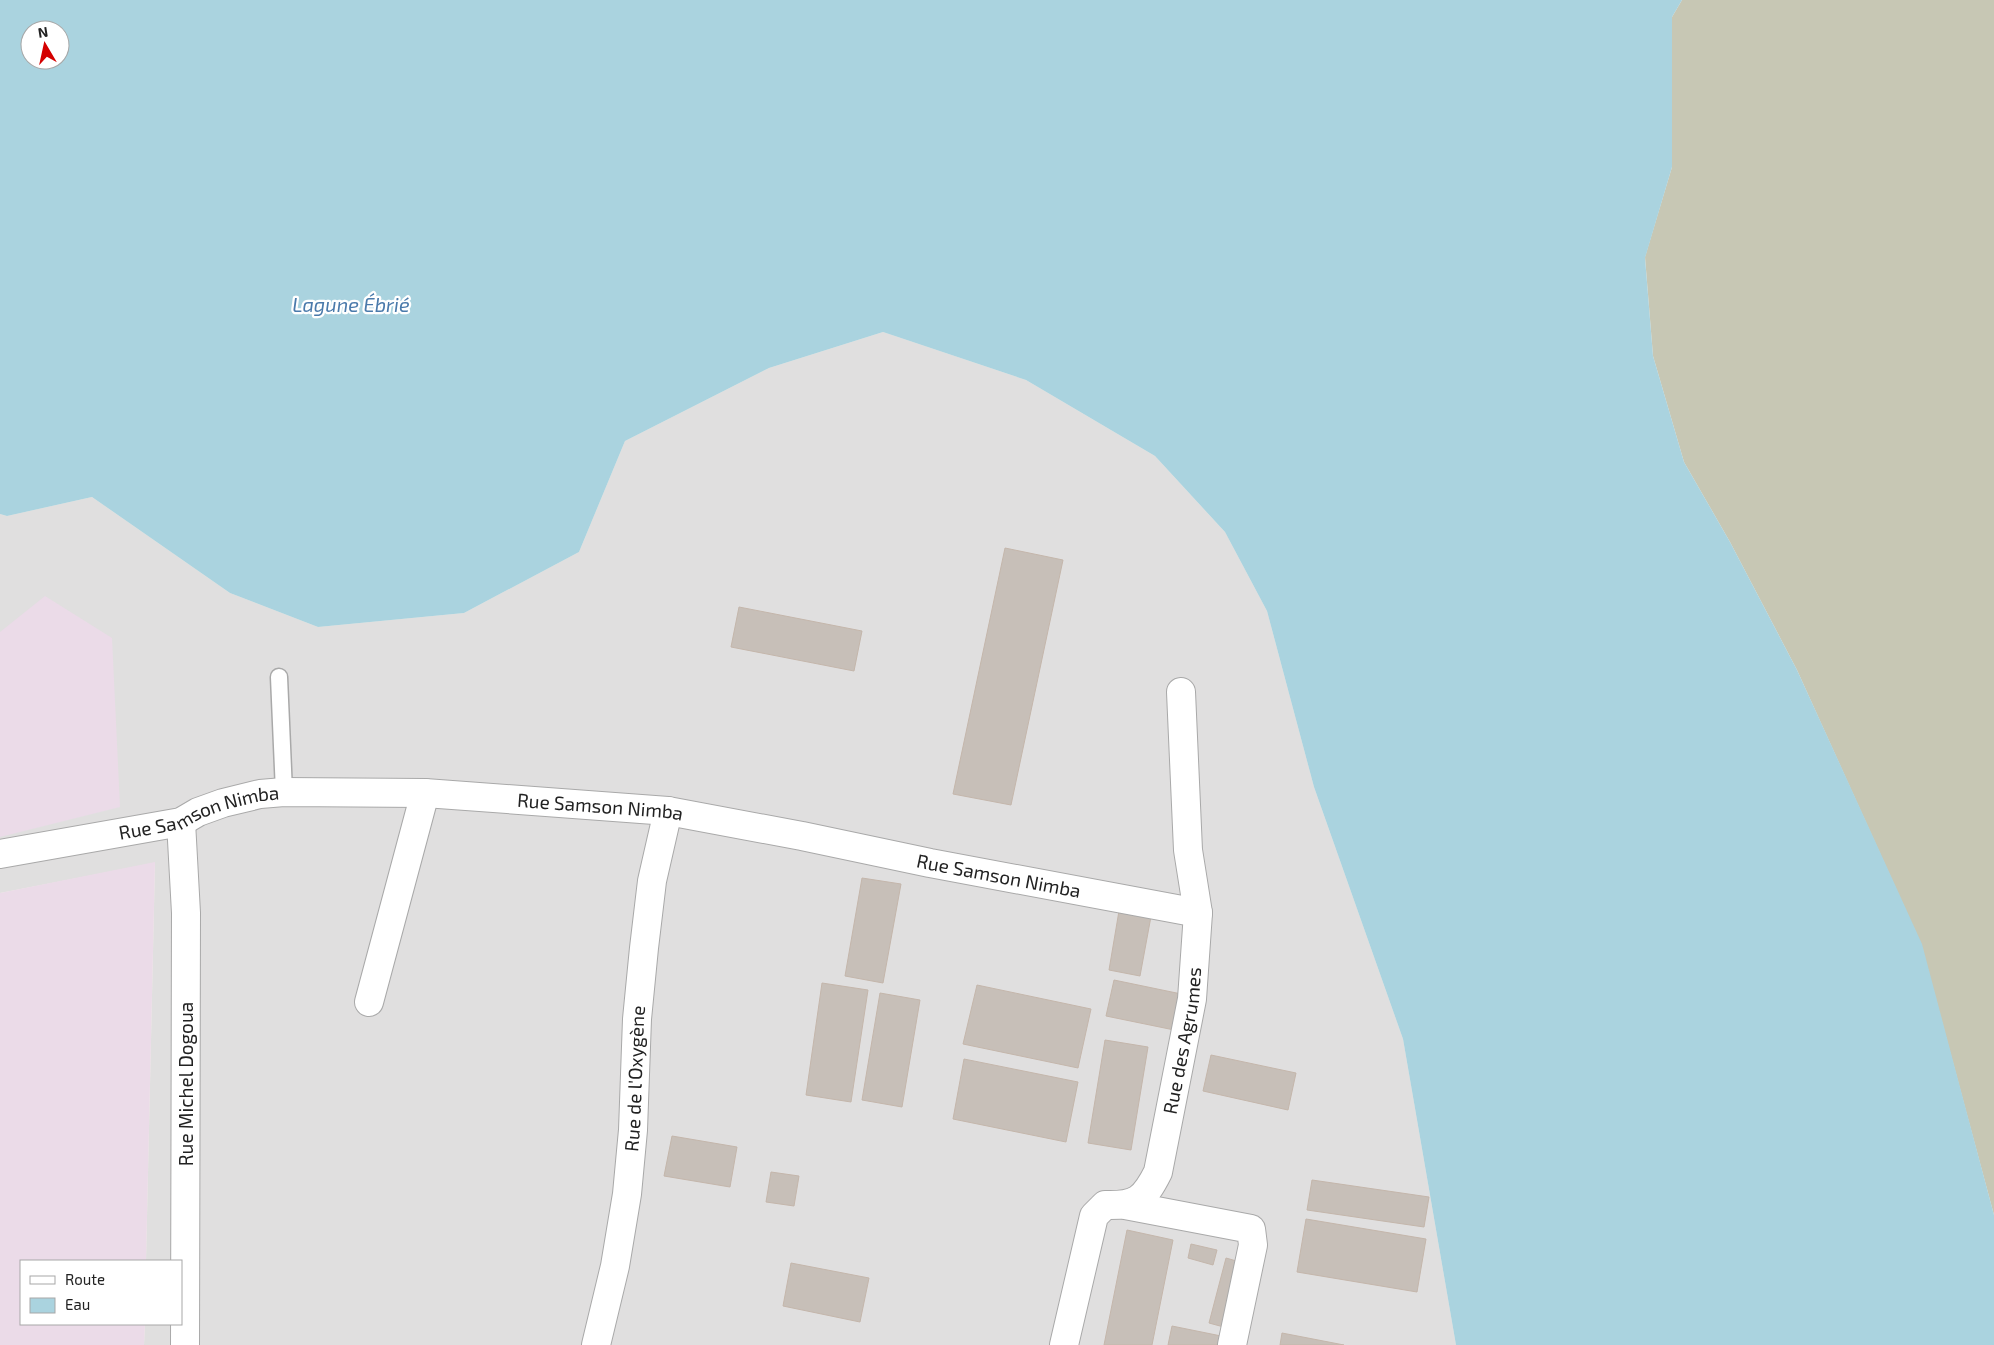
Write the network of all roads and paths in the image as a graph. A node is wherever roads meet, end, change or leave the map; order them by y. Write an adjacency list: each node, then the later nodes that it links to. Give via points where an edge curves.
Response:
1 (280, 677): 3 (lane)
2 (1181, 692): 8 (street, Rue des Agrumes, via 1188,850)
3 (284, 792): 4 (street, Rue Samson Nimba); 6 (street, Rue Samson Nimba, via 223,803)
4 (424, 793): 5 (street, Rue Samson Nimba); 9 (street)
5 (668, 811): 8 (street, Rue Samson Nimba); 12 (street, Rue de l'Oxygène, via 652,882 644,948 627,1194 615,1266)
6 (181, 822): 7 (street, Rue Samson Nimba); 11 (street, Rue Michel Dogoua, via 186,933)
7 (0, 854)
8 (1198, 913): 10 (street, Rue des Agrumes, via 1192,999 1158,1172 1144,1194)
9 (370, 1002)
10 (1125, 1206): 13 (street, Rue des Agrumes, via 1105,1205 1094,1216); 14 (street, via 1250,1229 1253,1245)
11 (184, 1345)
12 (596, 1345)
13 (1064, 1345)
14 (1232, 1345)

